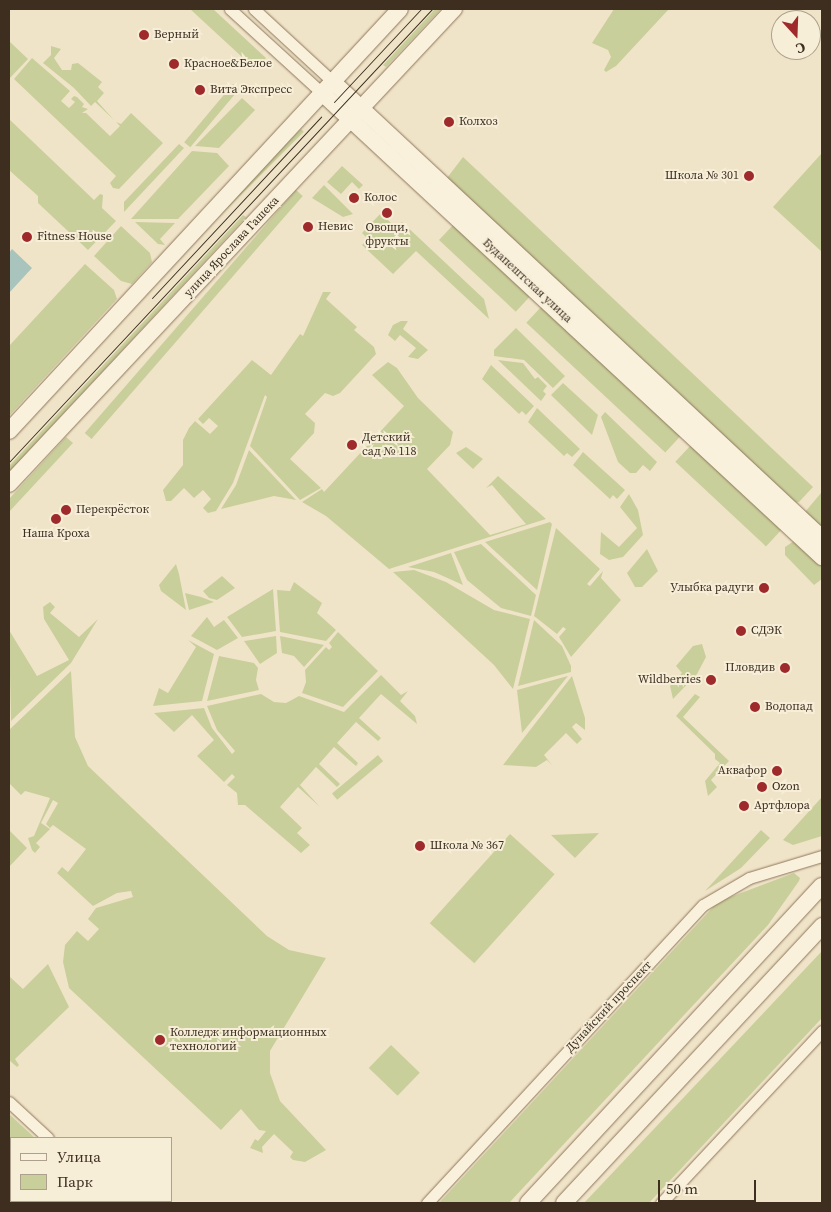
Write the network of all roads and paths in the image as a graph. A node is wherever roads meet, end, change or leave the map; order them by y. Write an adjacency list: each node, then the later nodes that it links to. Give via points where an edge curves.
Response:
1 (230, 9): 5 (street, Будапештская улица)
2 (254, 9): 5 (street, Будапештская улица)
3 (400, 9): 5 (street)
4 (454, 9): 6 (street, улица Ярослава Гашека)
5 (328, 88): 6 (street, Будапештская улица); 7 (street)
6 (356, 113): 8 (street, улица Ярослава Гашека); 9 (street, Будапештская улица); 10 (street, Будапештская улица)
7 (9, 431)
8 (9, 484)
9 (822, 538)
10 (822, 557)
11 (822, 856): 17 (street, Дунайский проспект, via 750,878 703,905)
12 (822, 886): 18 (street)
13 (822, 926): 19 (street)
14 (822, 1031): 20 (street)
15 (9, 1102): 16 (street)
16 (47, 1137)
17 (427, 1203)
18 (528, 1203)
19 (564, 1203)
20 (661, 1203)

